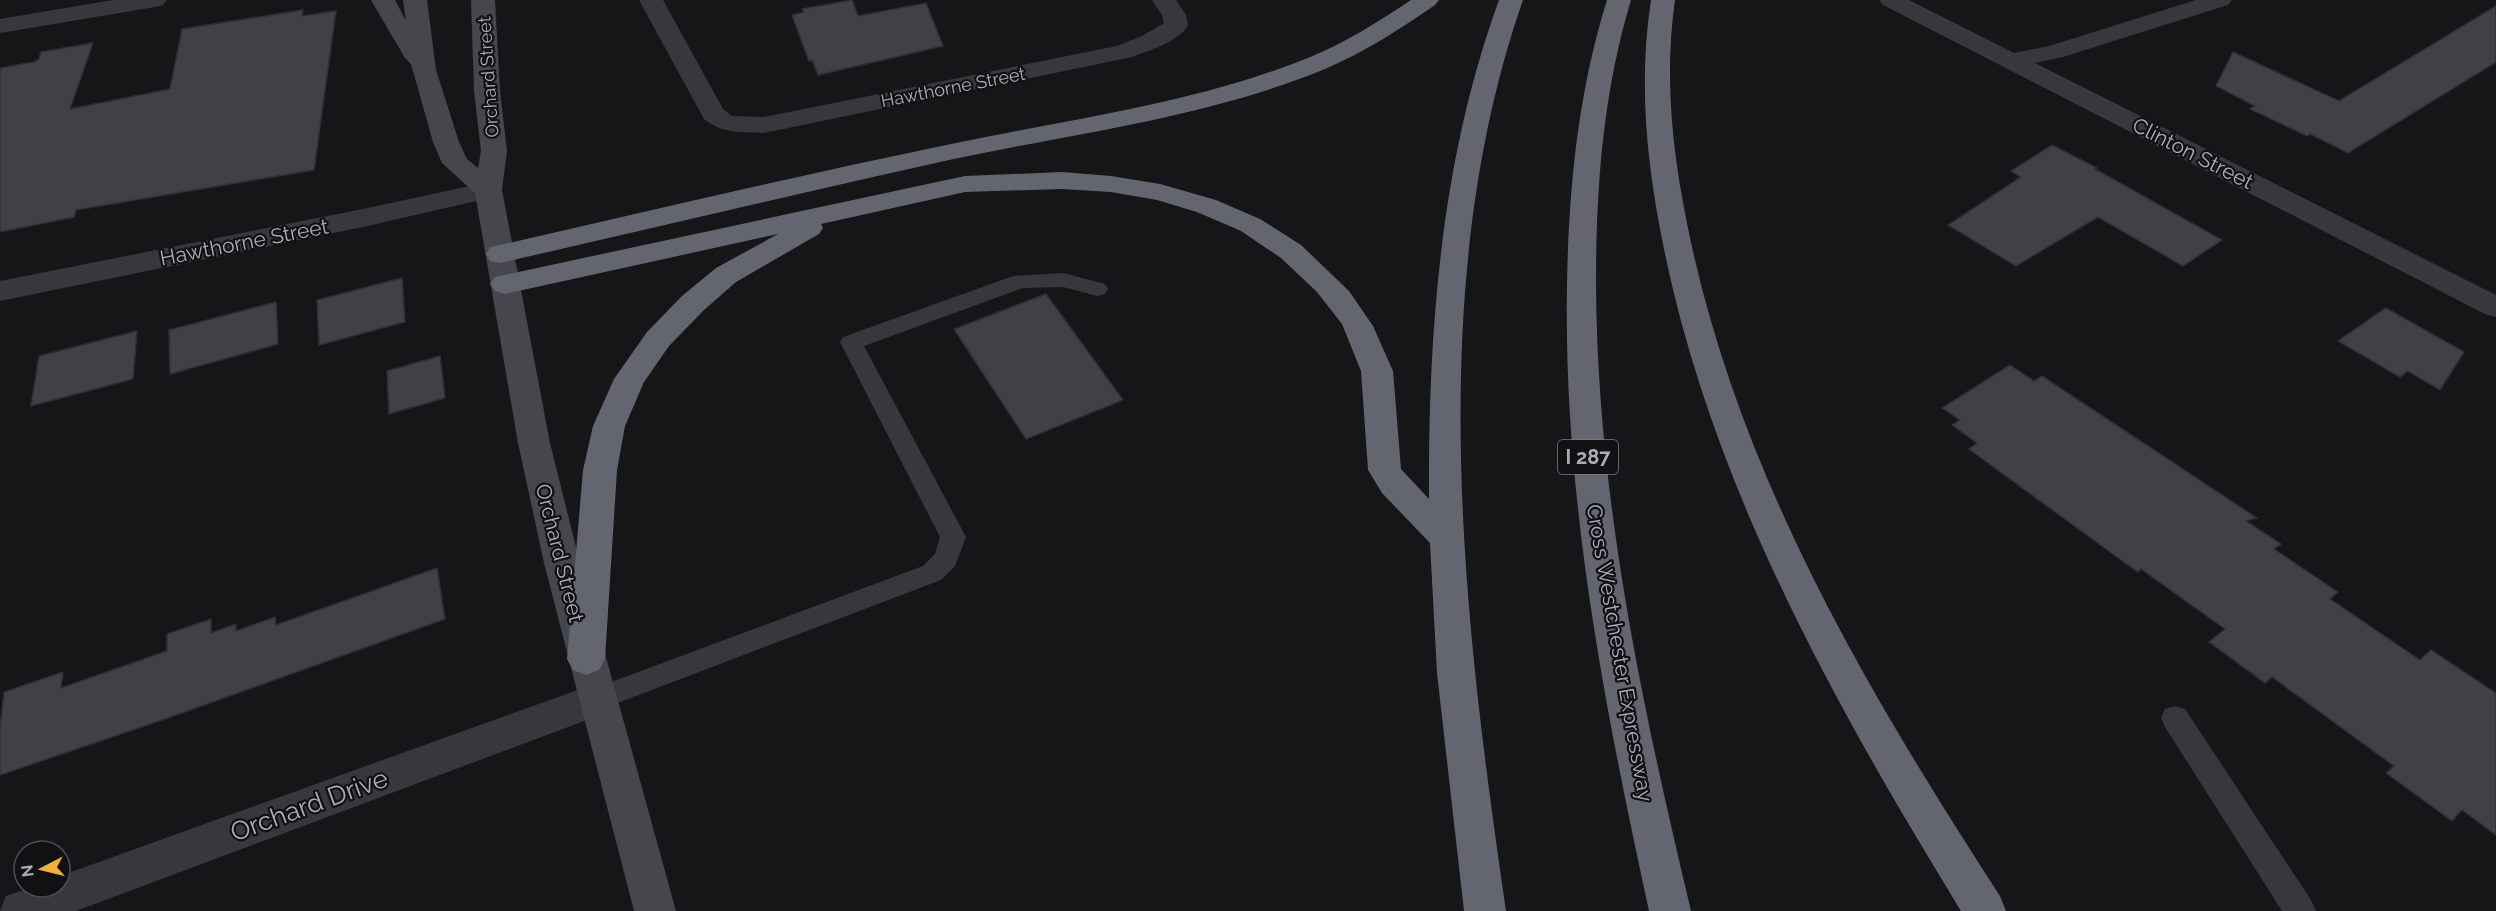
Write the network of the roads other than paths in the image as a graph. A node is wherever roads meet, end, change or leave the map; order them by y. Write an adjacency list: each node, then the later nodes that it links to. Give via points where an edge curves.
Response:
1 (155, 0): 13 (street)
2 (383, 0): 15 (street)
3 (415, 0): 15 (street)
4 (483, 0): 16 (street, Orchard Street, via 494,151)
5 (651, 0): 6 (street, Hawthorne Street, via 713,114 725,123 764,125 1123,52 1176,26)
6 (1164, 0)
7 (1427, 0): 18 (highway, via 1377,35 1345,51 1218,96 941,154)
8 (1511, 0): 22 (highway, via 1489,64 1460,200 1445,380)
9 (1618, 0): 29 (highway, Cross Westchester Expressway / I 287, via 1585,169 1581,270 1583,392 1610,623)
10 (1663, 0): 30 (highway, via 1655,61 1661,161 1673,235 1714,392 1808,606 1917,805)
11 (1891, 0): 14 (street, Clinton Street)
12 (2220, 0): 14 (street, via 2054,52)
13 (0, 26)
14 (2011, 61): 21 (street, Clinton Street)
15 (424, 70): 16 (street, via 455,163)
16 (488, 190): 18 (street, Orchard Street); 20 (street, Hawthorne Street)
17 (916, 194): 18 (highway); 22 (highway, via 1018,179 1113,184 1202,205 1246,223 1282,245 1316,273 1343,304 1364,338 1377,371 1386,472); 23 (highway, via 817,225 771,248 726,275 658,339 630,379 609,426 600,470)
18 (502, 269): 23 (street, Orchard Street, via 534,442)
19 (1097, 289): 24 (lane, via 1064,280 1021,280 851,342 953,537 946,559 932,573)
20 (0, 291)
21 (2496, 307)
22 (1446, 537): 28 (highway, via 1459,713)
23 (586, 659): 24 (street, Orchard Street)
24 (597, 699): 26 (street, Orchard Drive); 27 (street, Orchard Street)
25 (2175, 718): 31 (lane)
26 (21, 911)
27 (655, 911)
28 (1485, 911)
29 (1670, 911)
30 (1984, 911)
31 (2300, 911)

